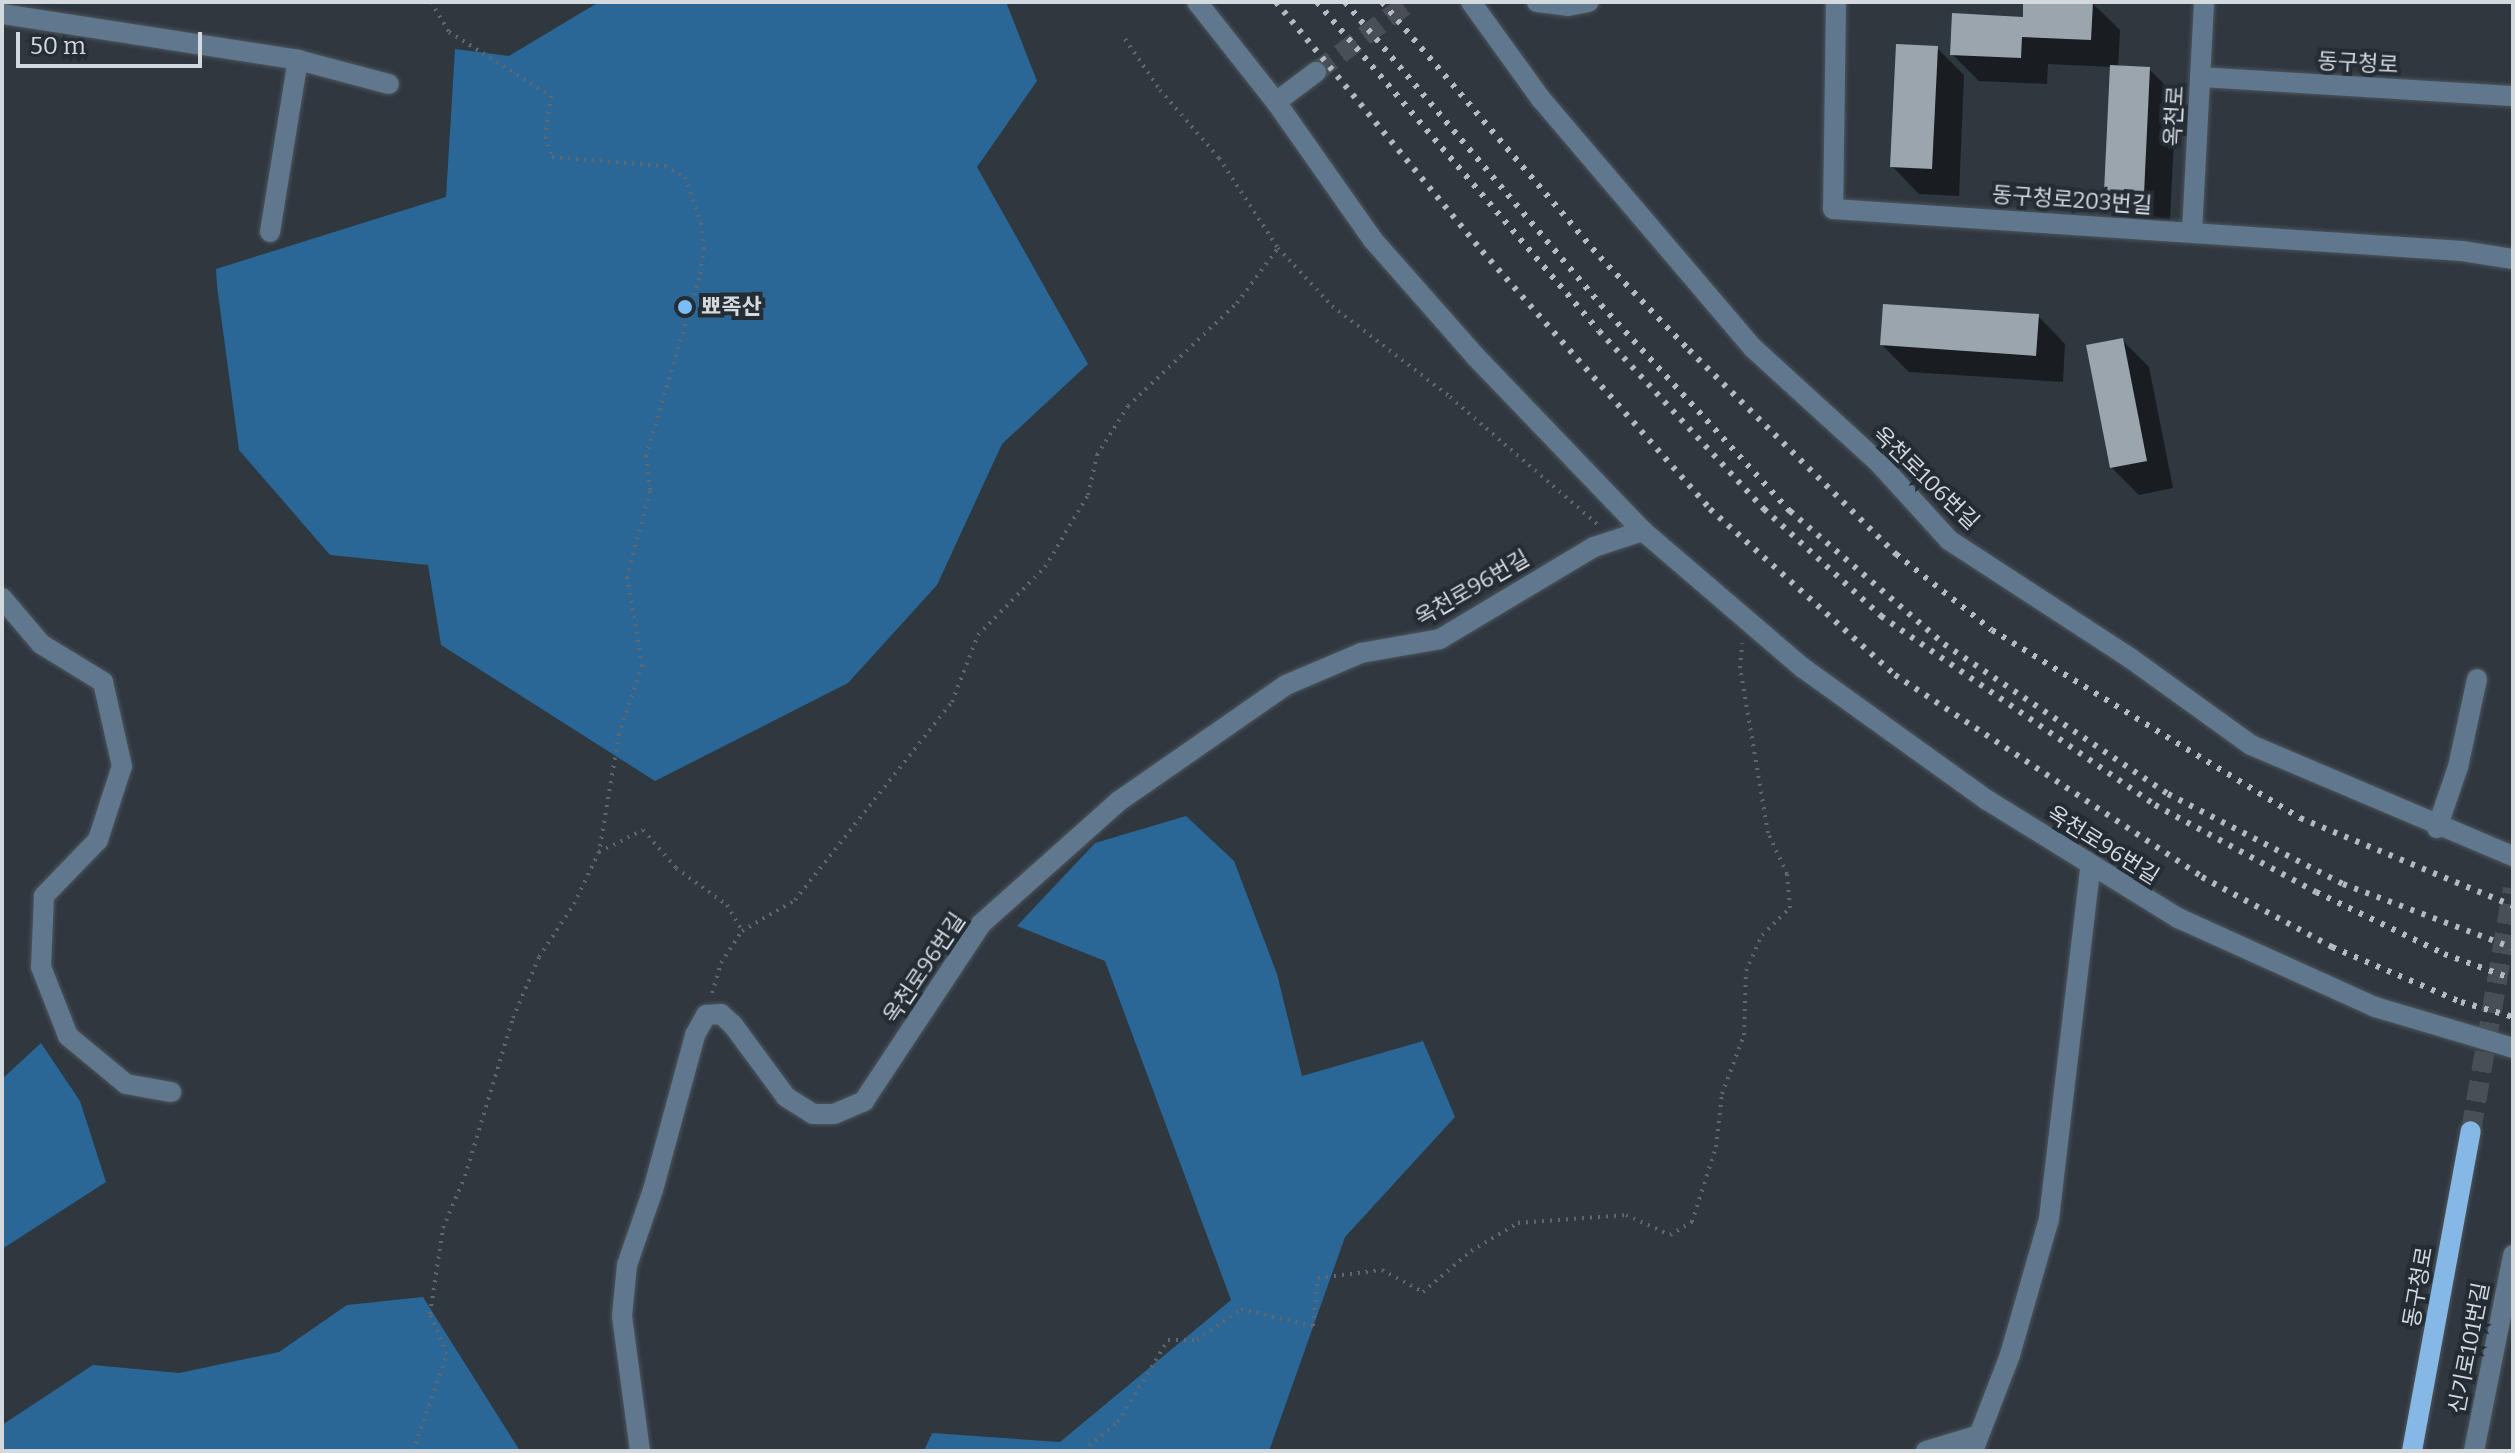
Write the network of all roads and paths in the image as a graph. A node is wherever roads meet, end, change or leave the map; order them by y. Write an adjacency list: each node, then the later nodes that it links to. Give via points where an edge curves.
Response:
1 (431, 2): 25 (path, via 449,32 551,96 545,137 552,157 665,166 685,177 701,223 699,278 646,456 650,491 627,577 642,665 619,734)
2 (1197, 2): 15 (street, 옥천로96번길)
3 (1471, 2): 24 (street, 옥천로106번길, via 1541,99 1753,348 1878,462 1949,540 2130,658 2251,745)
4 (1537, 2): 5 (street)
5 (1589, 2)
6 (1836, 2): 17 (street, 동구청로203번길, via 1833,209)
7 (2204, 2): 12 (street, 옥천로)
8 (2, 14): 10 (street)
9 (1125, 39): 18 (path, via 1160,90 1219,158)
10 (298, 60): 13 (street); 16 (street)
11 (1316, 72): 15 (street)
12 (2200, 77): 14 (street, 동구청로); 17 (street, 옥천로)
13 (389, 84)
14 (2513, 96)
15 (1276, 102): 20 (street, 옥천로96번길, via 1373,240 1476,357)
16 (270, 232)
17 (2192, 232): 19 (street, 동구청로203번길)
18 (1278, 248): 20 (path, via 1332,306 1450,397 1600,526); 28 (path, via 1237,303 1128,406 1097,455 1088,495 1066,533 1045,567 978,635 952,702 917,751 795,900)
19 (2513, 259)
20 (1640, 528): 22 (street, 옥천로96번길); 29 (street, 옥천로96번길, via 1594,547 1440,639 1361,653 1286,685 1119,801 981,924 864,1101 834,1114 813,1114 786,1097 733,1025 721,1014)
21 (2, 598): 31 (street, via 41,644 103,682 122,766 98,840 44,896 41,967 68,1036 126,1084)
22 (1742, 617): 27 (street, 옥천로96번길, via 1909,747); 37 (path, via 1742,683 1768,833 1787,874 1790,908 1762,935 1746,971 1744,1035 1722,1094 1716,1147 1692,1222 1670,1235 1626,1215 1518,1223 1471,1251 1423,1292 1382,1270 1318,1278 1313,1326 1241,1309 1197,1340 1168,1340 1118,1422)
23 (2477, 679): 24 (street, via 2458,767)
24 (2437, 828): 26 (street, 옥천로106번길)
25 (599, 852): 28 (path, via 643,830 676,868 727,905); 35 (path, via 574,904 539,957 513,1018 465,1176 443,1228 430,1314 447,1354)
26 (2513, 856)
27 (2090, 868): 30 (street, 옥천로96번길, via 2283,970 2375,1007); 34 (street, via 2049,1219 2010,1355)
28 (742, 931): 29 (path, via 721,963)
29 (706, 1015): 36 (street, via 695,1035 627,1265 622,1316)
30 (2513, 1048)
31 (171, 1092)
32 (2471, 1131): 39 (main road, 동구청로)
33 (2513, 1255): 40 (street, 신기로101번길)
34 (1974, 1444): 38 (street)
35 (413, 1451)
36 (640, 1451)
37 (1083, 1451)
38 (1926, 1451)
39 (2412, 1451)
40 (2474, 1451)

